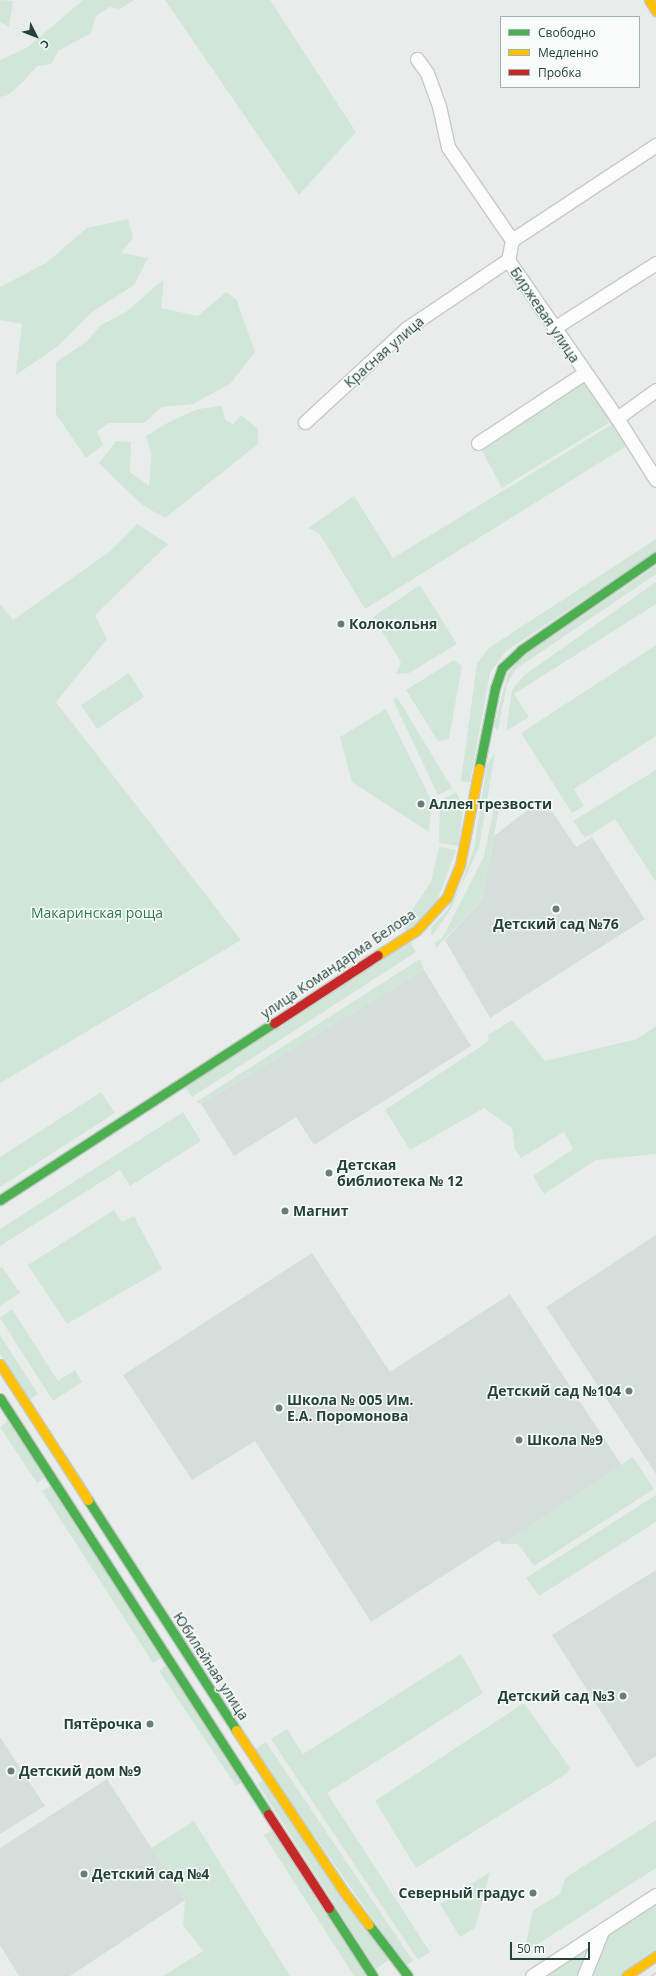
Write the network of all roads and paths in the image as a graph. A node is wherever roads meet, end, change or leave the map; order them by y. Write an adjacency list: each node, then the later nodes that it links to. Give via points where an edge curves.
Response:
1 (649, 0): 2 (street)
2 (656, 11)
3 (417, 60): 5 (street, via 427,73 439,106 448,147)
4 (656, 145): 5 (street)
5 (512, 240): 6 (street, Биржевая улица)
6 (508, 260): 8 (street, Биржевая улица); 12 (street, Красная улица, via 407,328)
7 (656, 263): 8 (street)
8 (554, 328): 9 (street, Биржевая улица)
9 (584, 373): 11 (street, Биржевая улица); 13 (street)
10 (656, 390): 11 (street)
11 (617, 418): 14 (street, Биржевая улица)
12 (305, 422)
13 (478, 443)
14 (655, 475)
15 (656, 557): 16 (street, улица Командарма Белова, via 521,650 502,668 494,688 460,865 447,897 418,930)
16 (0, 1200)
17 (0, 1364): 19 (street, Юбилейная улица)
18 (0, 1398): 20 (street)
19 (68, 1468): 20 (street); 21 (street, Юбилейная улица)
20 (53, 1478): 22 (street)
21 (264, 1773): 22 (street); 26 (street, Юбилейная улица, via 344,1892)
22 (250, 1782): 27 (street)
23 (656, 1895): 24 (street)
24 (602, 1931): 29 (street); 30 (street)
25 (656, 1956): 31 (street)
26 (396, 1962): 27 (street); 28 (street, Юбилейная улица)
27 (378, 1973)
28 (408, 1976)
29 (532, 1976)
30 (584, 1976)
31 (626, 1976)

